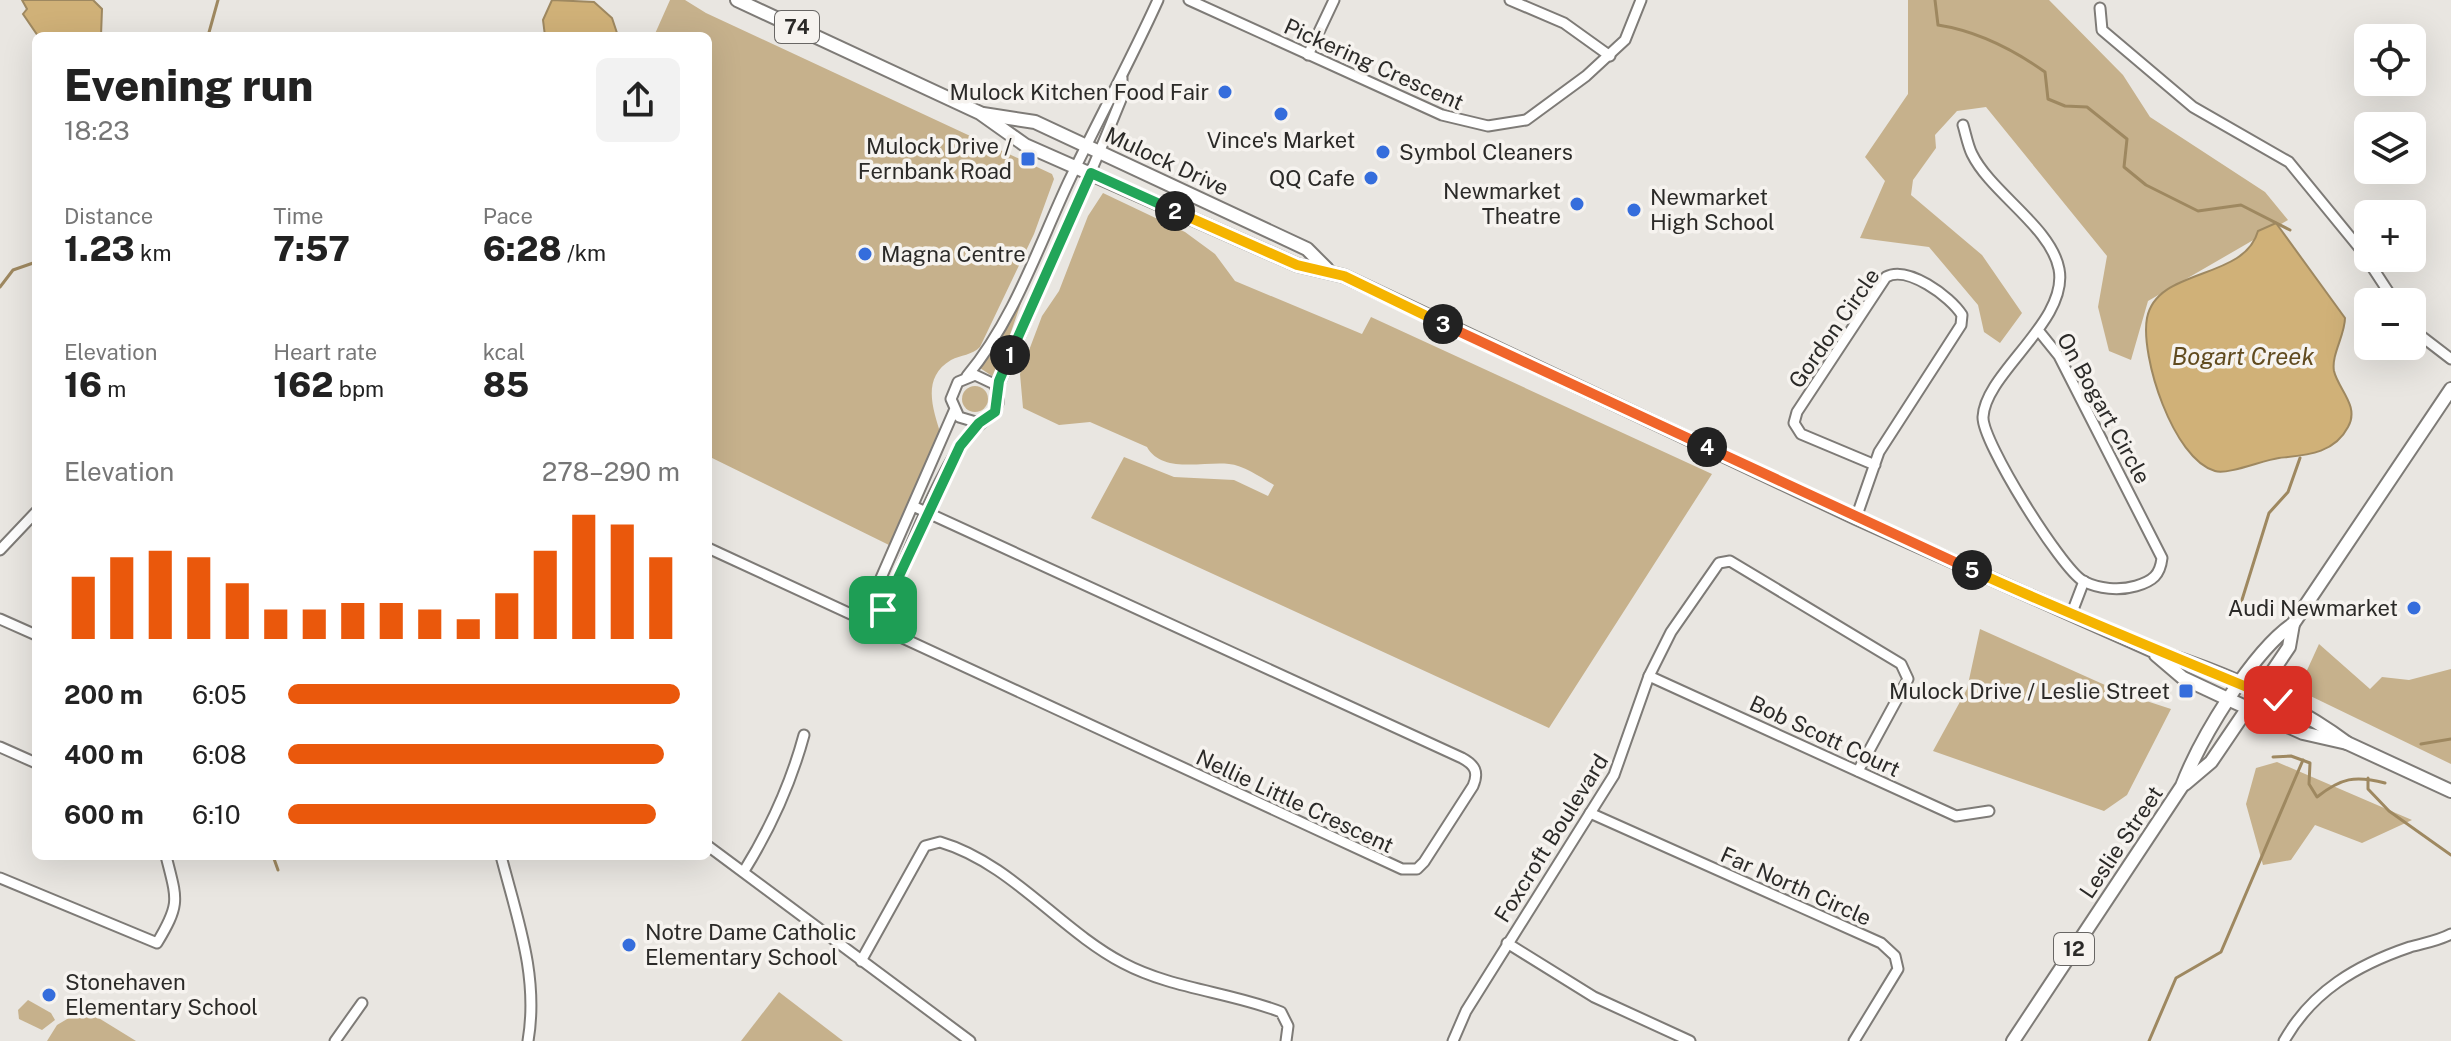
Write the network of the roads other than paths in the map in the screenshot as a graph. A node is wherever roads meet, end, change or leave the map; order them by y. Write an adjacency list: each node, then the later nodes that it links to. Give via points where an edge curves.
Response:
1 (737, 0): 11 (main road, Mulock Drive / 74)
2 (1158, 0): 10 (street)
3 (1189, 0): 8 (street, Pickering Crescent)
4 (1334, 0): 8 (street)
5 (1510, 0): 9 (street, via 1564,23)
6 (1641, 0): 9 (street, Pickering Crescent, via 1625,40)
7 (2100, 8): 18 (street, via 2102,30 2193,107 2289,162)
8 (1308, 55): 9 (street, Pickering Crescent, via 1442,115 1488,126 1526,120)
9 (1610, 56)
10 (1122, 78): 13 (street); 14 (street, via 1122,97)
11 (980, 113): 13 (main road, Mulock Drive / 74, via 1035,122); 15 (main road, Mulock Drive / 74, via 1025,145)
12 (1963, 125): 19 (street, via 1972,155 2056,257 2061,281)
13 (1086, 145): 14 (main road, Mulock Drive / 74); 15 (street)
14 (1100, 151): 16 (street); 17 (main road, Mulock Drive / 74, via 1307,249)
15 (1076, 166): 16 (main road, Mulock Drive / 74); 22 (street, via 1000,333)
16 (1091, 173): 17 (main road, Mulock Drive / 74, via 1297,265); 24 (street)
17 (1327, 269): 31 (main road, Mulock Drive / 74)
18 (2386, 288)
19 (2038, 330): 34 (street, On Bogart Circle, via 1997,387 1983,418 2057,557); 34 (street, On Bogart Circle, via 2059,356 2162,558 2157,575 2141,585 2112,589)
20 (2426, 340): 21 (street)
21 (2451, 359)
22 (967, 376): 24 (street, via 988,379); 25 (street, via 952,392)
23 (2451, 389): 38 (main road, Leslie Street / 12)
24 (997, 390): 26 (street, via 995,412)
25 (954, 411): 26 (street, via 965,421); 28 (street)
26 (979, 423): 29 (street, via 960,446)
27 (1875, 465): 27 (street, Gordon Circle, via 1961,325 1955,305 1905,272 1886,277 1794,423 1801,434); 31 (street, Gordon Circle)
28 (915, 507): 29 (street, Nellie Little Crescent); 37 (street, via 870,603)
29 (928, 513): 37 (street, via 883,610); 37 (street, Nellie Little Crescent, via 1462,758 1475,767 1473,786 1424,862 1417,869 1402,869)
30 (32, 516): 32 (street)
31 (1856, 518): 35 (main road, Mulock Drive / 74)
32 (0, 550)
33 (712, 550): 37 (street, Nellie Little Crescent)
34 (2084, 581): 35 (street)
35 (2071, 615): 40 (main road, Mulock Drive / 74)
36 (0, 619): 39 (street)
37 (869, 624)
38 (2293, 624): 42 (main road, Leslie Street / 12, via 2272,638); 43 (main road, Leslie Street / 12, via 2289,647)
39 (32, 633)
40 (2151, 650): 42 (main road, Mulock Drive / 74); 44 (main road, Mulock Drive / 74, via 2183,678)
41 (1649, 676): 50 (street, Bob Scott Court); 50 (street, Foxcroft Boulevard, via 1671,632 1719,563 1730,561 1901,664 1908,679); 54 (street, Foxcroft Boulevard, via 1622,759)
42 (2241, 685): 43 (main road, Mulock Drive / 74); 44 (main road, Leslie Street / 12)
43 (2259, 692): 45 (main road, Leslie Street / 12); 47 (main road, Mulock Drive / 74, via 2309,715)
44 (2230, 700): 45 (main road, Mulock Drive / 74); 51 (main road, Leslie Street / 12, via 2196,750)
45 (2247, 708): 47 (main road, Mulock Drive / 74, via 2303,733); 51 (main road, Leslie Street / 12, via 2211,762)
46 (804, 735): 58 (street, via 784,793)
47 (2347, 743): 52 (main road, Mulock Drive / 74)
48 (0, 747): 49 (street)
49 (32, 761)
50 (1858, 771): 53 (street, Bob Scott Court, via 1956,816)
51 (2182, 786): 71 (main road, Leslie Street / 12)
52 (2451, 791)
53 (1989, 811)
54 (1590, 813): 61 (street, Foxcroft Boulevard); 70 (street, Far North Circle, via 1881,943 1895,956 1898,969)
55 (712, 849): 58 (street)
56 (167, 860): 59 (street, via 175,913 157,943)
57 (502, 860): 65 (street, via 526,947 532,996)
58 (744, 871): 62 (street)
59 (0, 878)
60 (2451, 934): 72 (street, via 2339,978 2301,1015)
61 (1507, 943): 68 (street, Foxcroft Boulevard); 69 (street, via 1594,997)
62 (861, 961): 66 (street); 67 (street, via 925,846 940,842 999,873 1122,962 1281,1012 1288,1026)
63 (362, 1003): 64 (street)
64 (335, 1041)
65 (528, 1041)
66 (970, 1041)
67 (1286, 1041)
68 (1453, 1041)
69 (1690, 1041)
70 (1854, 1041)
71 (2013, 1041)
72 (2284, 1041)

